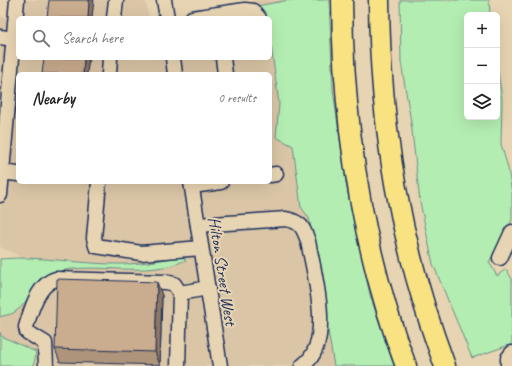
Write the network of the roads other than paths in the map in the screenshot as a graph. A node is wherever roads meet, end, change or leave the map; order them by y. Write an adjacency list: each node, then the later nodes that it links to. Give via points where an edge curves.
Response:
1 (17, 0): 10 (street)
2 (116, 0): 6 (street)
3 (165, 0): 7 (street)
4 (342, 0): 33 (highway, via 344,74 357,180 371,252)
5 (379, 0): 34 (highway, via 381,81 393,180 417,280)
6 (114, 16)
7 (167, 16)
8 (205, 16): 9 (street, via 245,10 253,11)
9 (258, 16)
10 (7, 38): 17 (street)
11 (110, 60): 14 (street)
12 (173, 60): 15 (street)
13 (223, 60): 16 (street)
14 (109, 72)
15 (175, 72)
16 (225, 72)
17 (1, 173): 18 (street); 21 (street)
18 (16, 174)
19 (99, 184): 24 (street, via 94,238 96,246 142,253)
20 (192, 184): 22 (street, Hilton Street West)
21 (0, 195)
22 (198, 225): 24 (street, Hilton Street West); 32 (street, via 286,219 296,221 304,229 321,321 316,350)
23 (512, 232): 25 (street)
24 (201, 248): 26 (street, Hilton Street West)
25 (500, 258)
26 (208, 288): 27 (street); 31 (street, Hilton Street West)
27 (180, 293): 29 (street, via 174,284 166,282 56,279 47,281 41,288 26,327 32,337 45,343); 30 (street)
28 (512, 353): 35 (street, via 508,358)
29 (46, 366)
30 (178, 366)
31 (220, 366)
32 (302, 366)
33 (406, 366)
34 (445, 366)
35 (508, 366)

